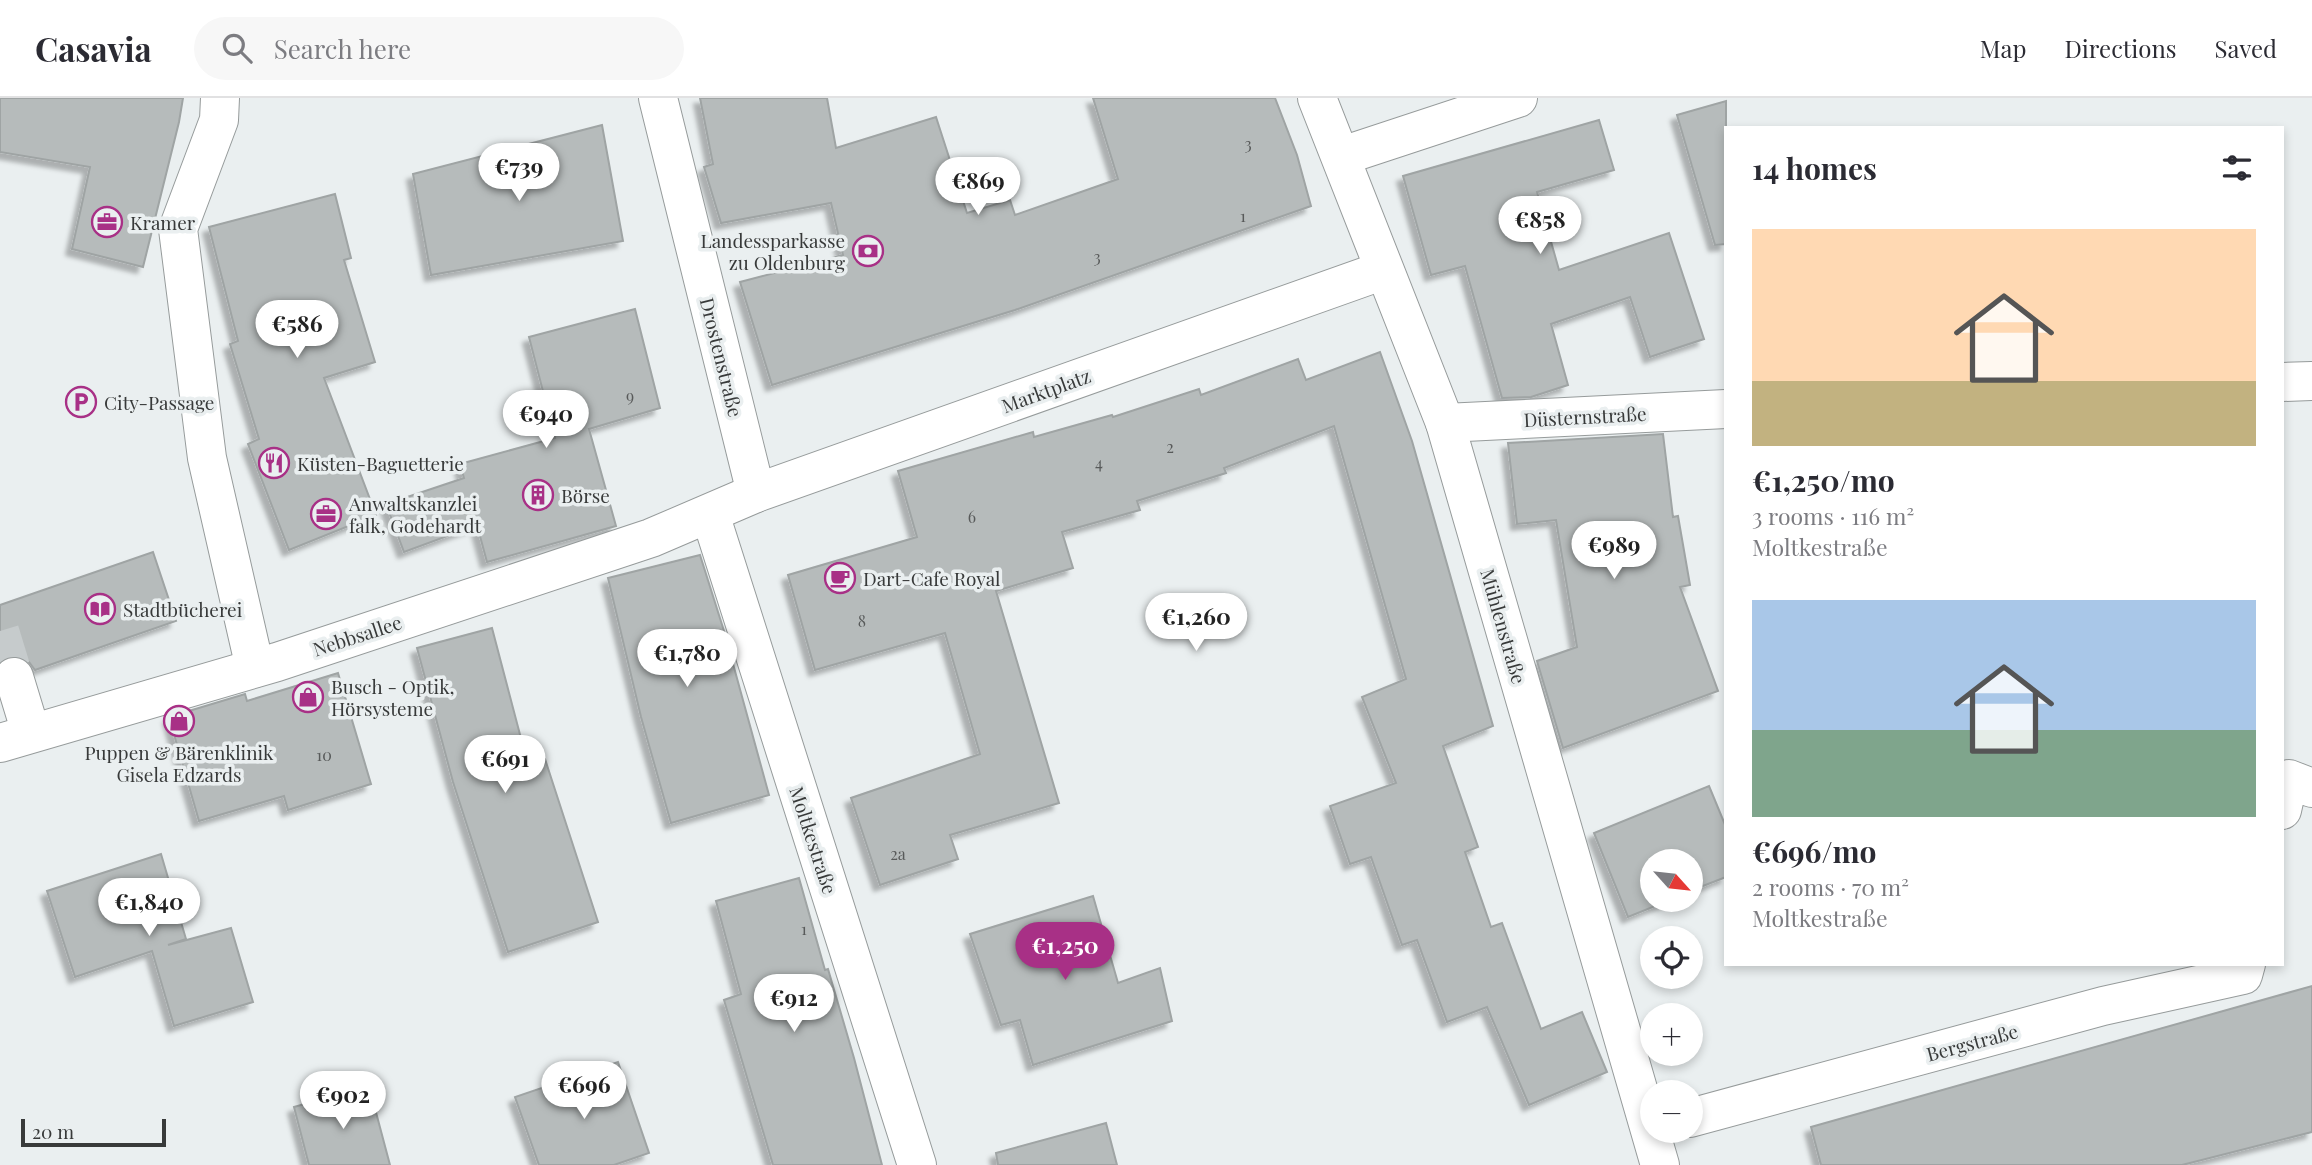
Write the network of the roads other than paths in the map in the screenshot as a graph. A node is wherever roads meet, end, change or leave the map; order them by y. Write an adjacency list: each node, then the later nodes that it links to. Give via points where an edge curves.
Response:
1 (220, 98): 13 (street, via 219,120 178,229 207,458)
2 (658, 98): 11 (street, Drostenstraße)
3 (1317, 98): 5 (street, Mühlenstraße)
4 (1518, 98): 5 (street)
5 (1342, 156): 6 (street, Mühlenstraße)
6 (1384, 270): 10 (street, Mühlenstraße); 11 (street, Marktplatz)
7 (2312, 381): 8 (street)
8 (2284, 382)
9 (1724, 409): 10 (street, Düsternstraße)
10 (1445, 423): 17 (street, Mühlenstraße)
11 (756, 493): 12 (street, Marktplatz)
12 (710, 514): 13 (street, Nebbsallee, via 651,538); 19 (street, Moltkestraße)
13 (255, 668): 15 (street, Nebbsallee)
14 (14, 677): 15 (street)
15 (15, 738)
16 (2246, 966): 18 (street, Bergstraße, via 2244,975 2103,1006)
17 (1640, 1093)
18 (1703, 1114)
19 (917, 1165)

